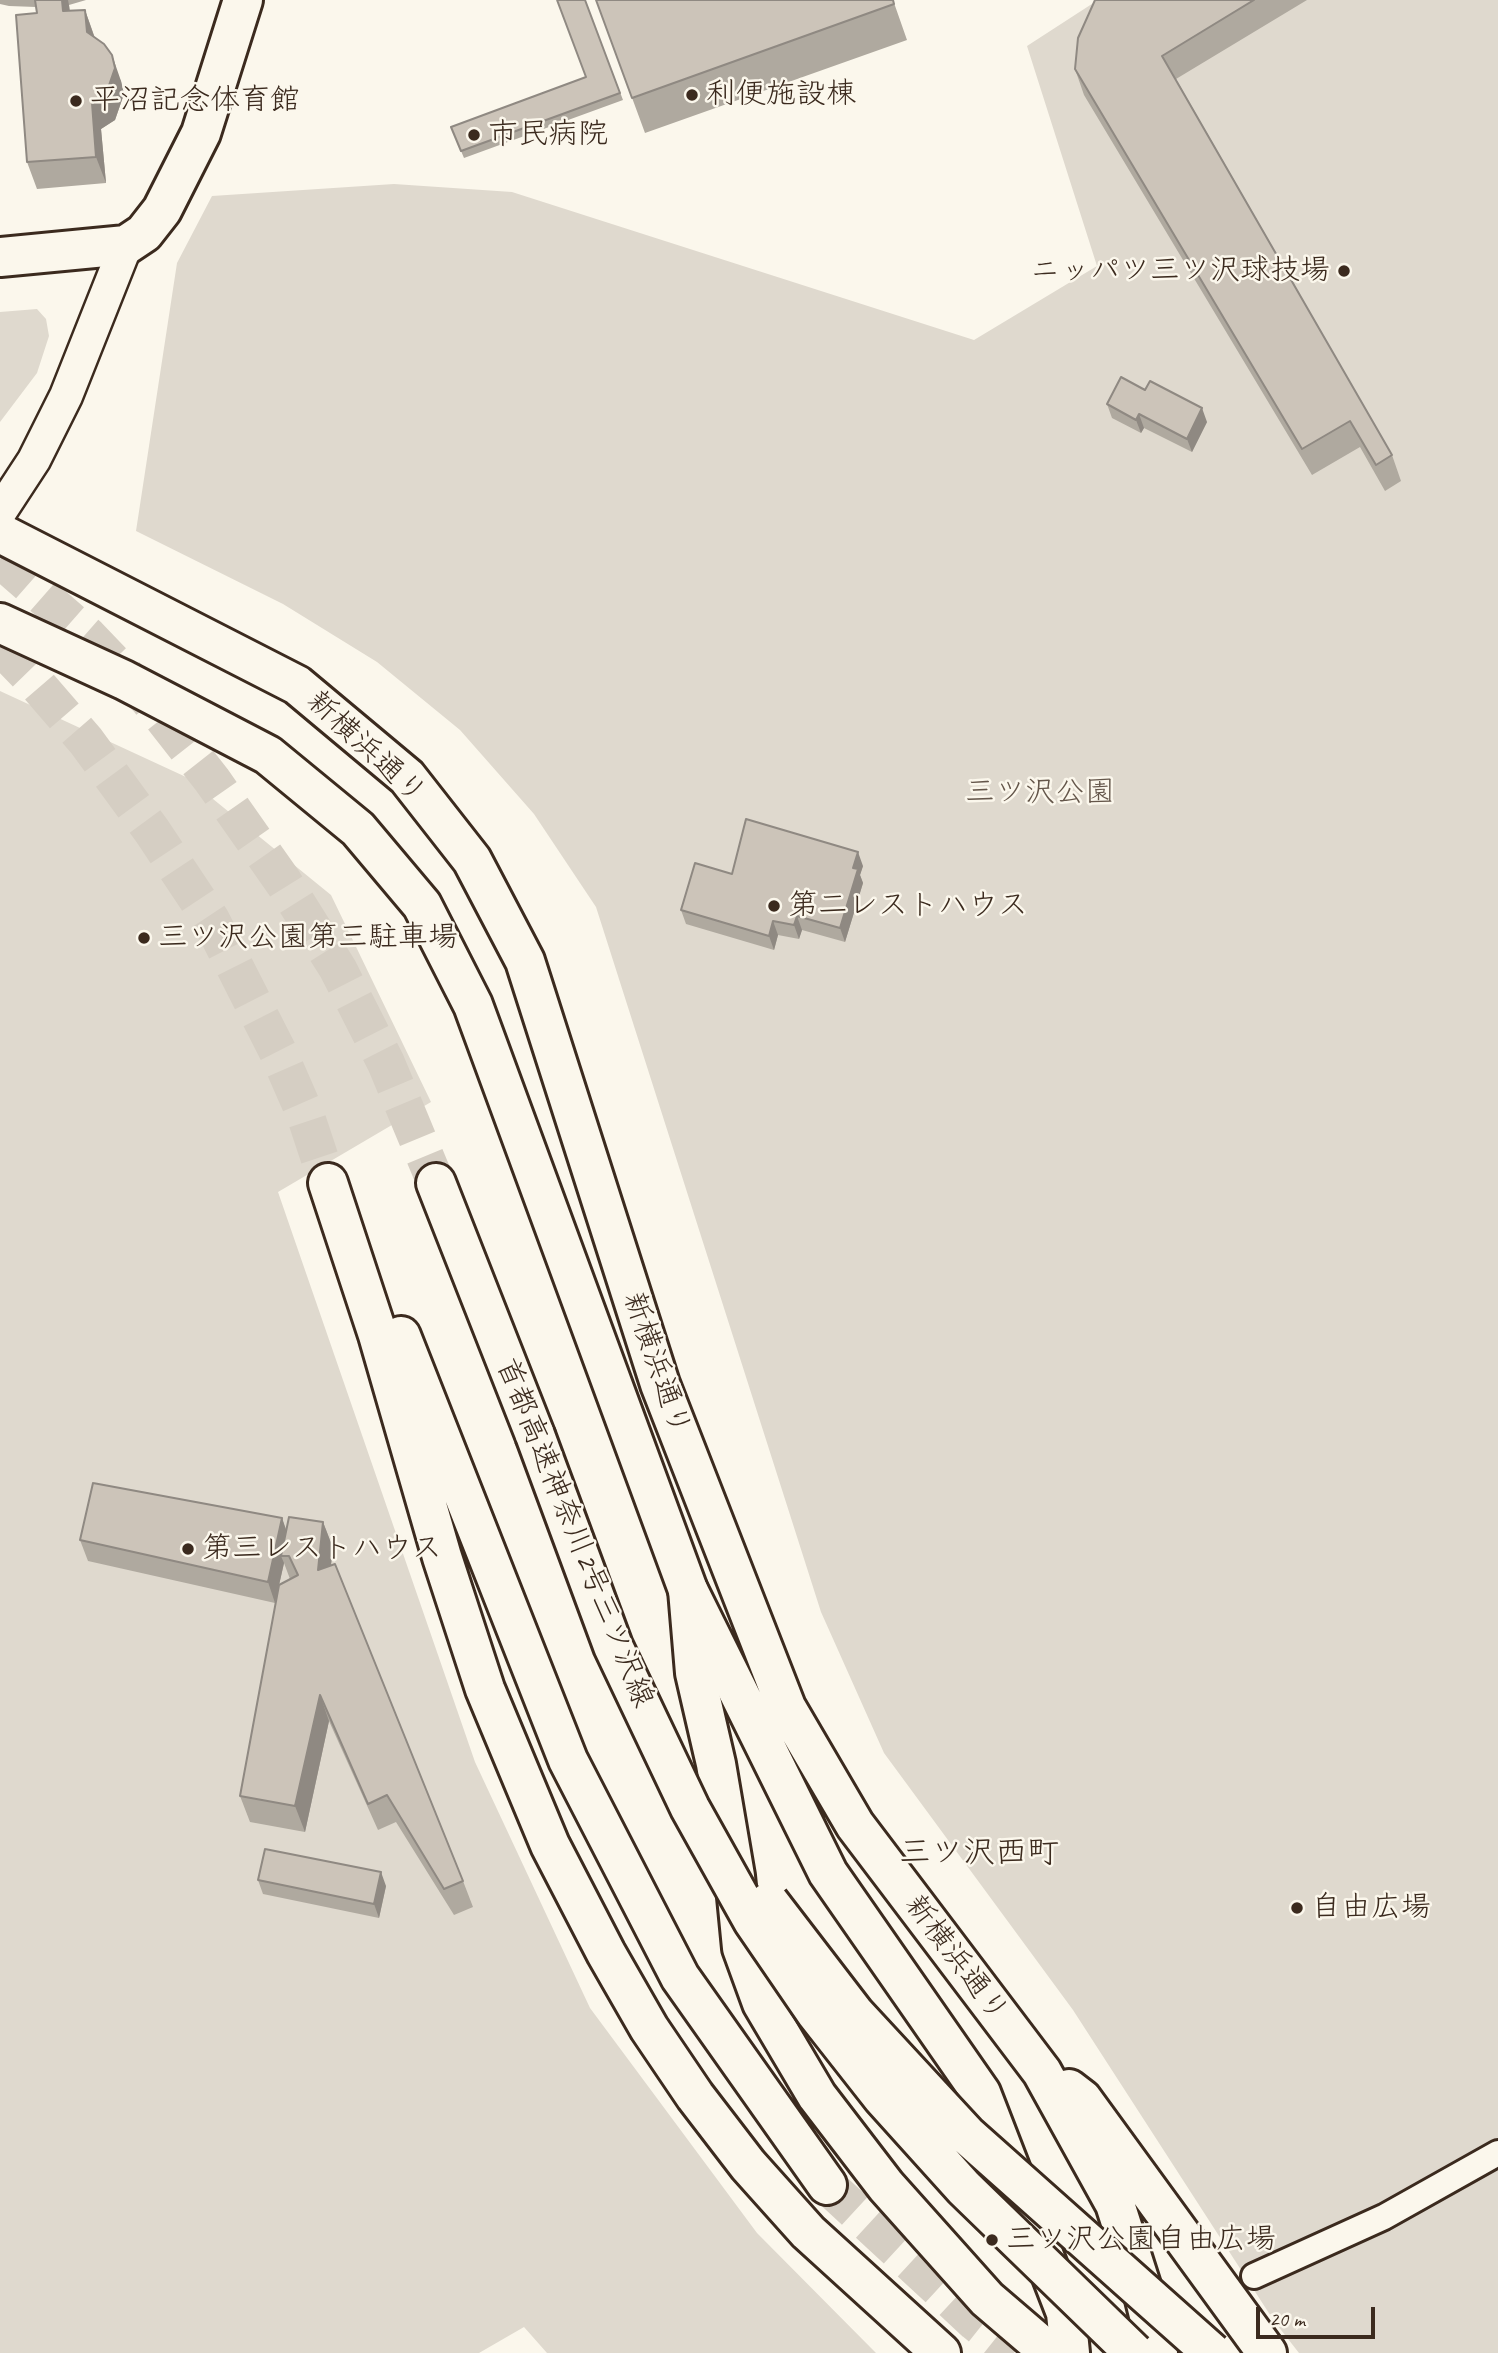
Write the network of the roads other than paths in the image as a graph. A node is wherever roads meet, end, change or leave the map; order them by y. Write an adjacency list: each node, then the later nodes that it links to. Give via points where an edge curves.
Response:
1 (243, 0): 2 (main road, via 201,133 162,210 144,233)
2 (126, 245): 3 (main road); 4 (street, via 66,396 34,460)
3 (0, 257)
4 (0, 512)
5 (0, 533): 10 (main road, 新横浜通り, via 298,685 407,777 472,860 526,961 660,1384 786,1707 855,1825)
6 (0, 623): 8 (main road, 新横浜通り, via 124,680 268,755 358,829 422,905 473,1005)
7 (436, 1182): 9 (main road, 首都高速神奈川2号三ツ沢線, bridge)
8 (688, 1590): 15 (main road, via 695,1673 721,1789 742,1948 762,2003 817,2096 886,2186 987,2299); 16 (main road, 新横浜通り, via 828,1872 981,2093 1066,2313)
9 (613, 1646): 17 (main road, 首都高速神奈川2号三ツ沢線, bridge, via 690,1808 753,1921 816,2013 882,2097 964,2188); 18 (main road, bridge, via 756,1885 855,2014 967,2135)
10 (1037, 2065): 17 (main road, 新横浜通り, via 1115,2204 1144,2295); 19 (main road, via 1083,2099)
11 (1498, 2153): 13 (street, via 1384,2217)
12 (827, 2185): 14 (main road, via 680,1977 568,1760 334,1181 442,1558 485,1689 550,1845 649,2028 695,2096 808,2232)
13 (1254, 2276)
14 (939, 2352)
15 (1050, 2353)
16 (1070, 2353)
17 (1154, 2353)
18 (1212, 2353)
19 (1267, 2353)

